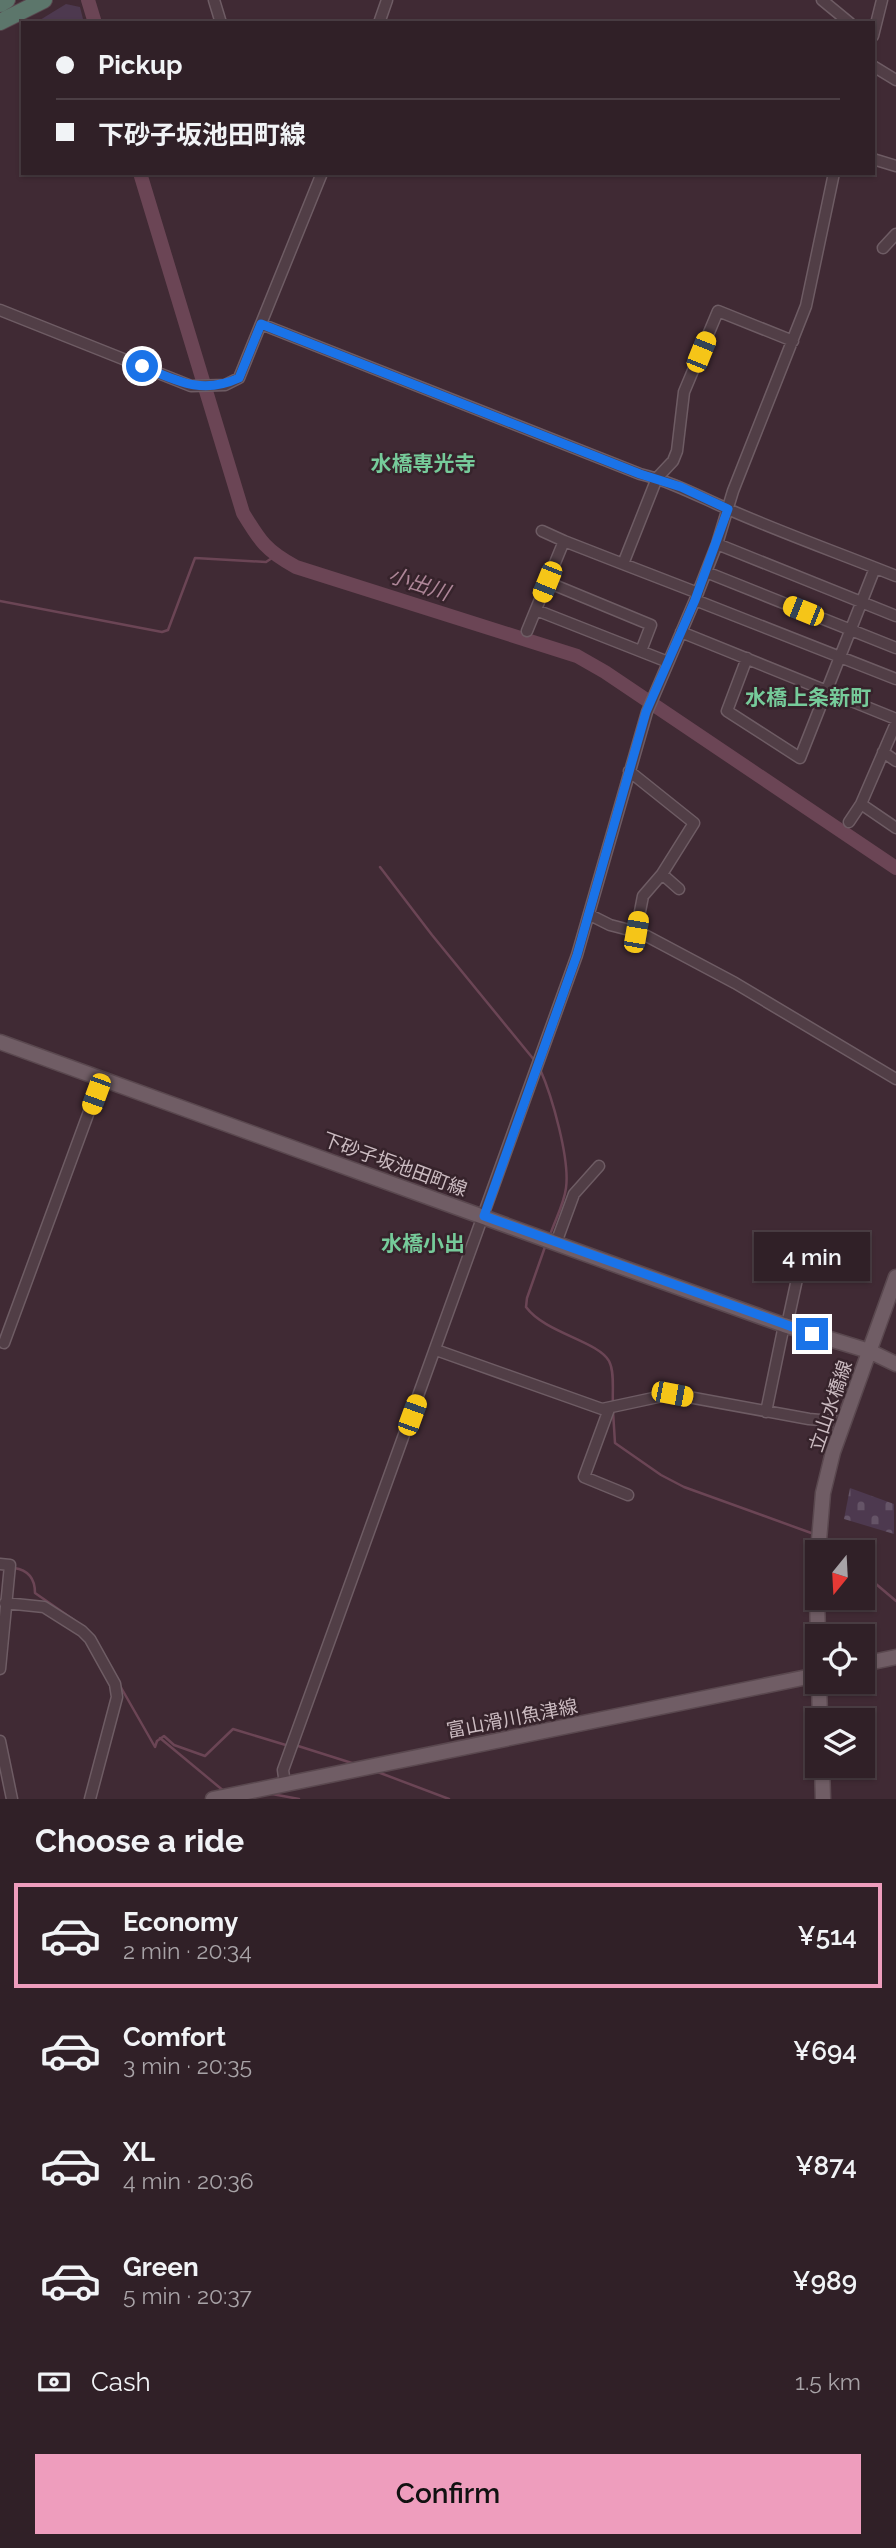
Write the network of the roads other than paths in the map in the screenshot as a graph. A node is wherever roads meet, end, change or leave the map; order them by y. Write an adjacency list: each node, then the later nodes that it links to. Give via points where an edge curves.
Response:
1 (7, 0): 7 (highway)
2 (44, 0): 11 (highway)
3 (214, 0): 8 (street)
4 (387, 0): 9 (street)
5 (822, 0): 10 (street)
6 (882, 0): 12 (street)
7 (0, 4)
8 (220, 21)
9 (380, 21)
10 (848, 21)
11 (0, 22)
12 (875, 28)
13 (875, 67): 14 (street)
14 (896, 80)
15 (875, 160): 16 (street)
16 (896, 166)
17 (321, 175): 22 (street)
18 (834, 175): 23 (street, via 812,285)
19 (896, 234): 20 (street)
20 (883, 248)
21 (0, 310): 22 (street, via 191,386 225,385 239,378)
22 (261, 324): 24 (street)
23 (793, 341): 24 (street, via 718,311 684,392 677,451); 25 (street)
24 (657, 478): 25 (street); 29 (street)
25 (728, 509): 28 (street); 30 (street)
26 (542, 531): 27 (street)
27 (564, 541): 29 (street); 33 (street)
28 (717, 544): 31 (street); 35 (street)
29 (624, 564): 34 (street)
30 (875, 568): 32 (street); 35 (street)
31 (706, 572): 34 (street); 39 (street)
32 (896, 576)
33 (547, 582): 36 (street); 42 (street, via 651,625)
34 (696, 597): 40 (street); 44 (street)
35 (863, 603): 37 (street); 39 (street)
36 (536, 610): 38 (street); 42 (street)
37 (896, 616)
38 (527, 631)
39 (852, 631): 41 (street); 44 (street)
40 (681, 632): 43 (street); 45 (street)
41 (896, 648)
42 (641, 651): 45 (street)
43 (747, 658): 47 (street); 47 (street, via 727,711 800,758)
44 (841, 658): 46 (street); 47 (street)
45 (668, 662): 51 (street, via 646,712)
46 (896, 680)
47 (828, 691): 48 (street)
48 (896, 721): 49 (street)
49 (883, 752): 50 (street); 52 (street)
50 (896, 761)
51 (629, 771): 55 (street, via 694,823); 57 (street)
52 (861, 804): 53 (street); 54 (street)
53 (849, 822)
54 (896, 828)
55 (662, 874): 56 (street); 58 (street, via 643,896)
56 (679, 889)
57 (590, 915): 58 (street); 63 (street)
58 (636, 932): 61 (street, via 735,983)
59 (1, 1044): 60 (main road, 下砂子坂池田町線)
60 (101, 1079): 63 (main road, 下砂子坂池田町線); 68 (street)
61 (896, 1079)
62 (599, 1166): 64 (street, via 574,1194)
63 (484, 1216): 64 (main road, 下砂子坂池田町線); 69 (street)
64 (556, 1243): 67 (main road, 下砂子坂池田町線)
65 (779, 1266): 67 (street, via 797,1279)
66 (896, 1277): 70 (main road, 立山水橋線)
67 (785, 1325): 70 (main road, 下砂子坂池田町線); 73 (street)
68 (4, 1343)
69 (436, 1350): 72 (street); 85 (street, via 284,1770)
70 (869, 1352): 71 (main road, 下砂子坂池田町線); 74 (main road, 立山水橋線)
71 (896, 1364)
72 (610, 1409): 73 (street, via 672,1394); 75 (street, via 584,1477)
73 (766, 1412): 74 (street)
74 (842, 1422): 76 (main road, 立山水橋線, via 823,1493)
75 (628, 1495)
76 (819, 1540)
77 (0, 1564): 78 (street, via 10,1565)
78 (5, 1603): 81 (street); 87 (street, via 44,1606 82,1631 115,1684 117,1697)
79 (896, 1657): 80 (main road)
80 (875, 1661)
81 (0, 1669)
82 (805, 1677): 85 (main road, 富山滑川魚津線)
83 (0, 1741): 86 (street)
84 (822, 1778): 89 (main road)
85 (285, 1784): 88 (main road, 富山滑川魚津線)
86 (12, 1799)
87 (90, 1799)
88 (214, 1799)
89 (822, 1799)

